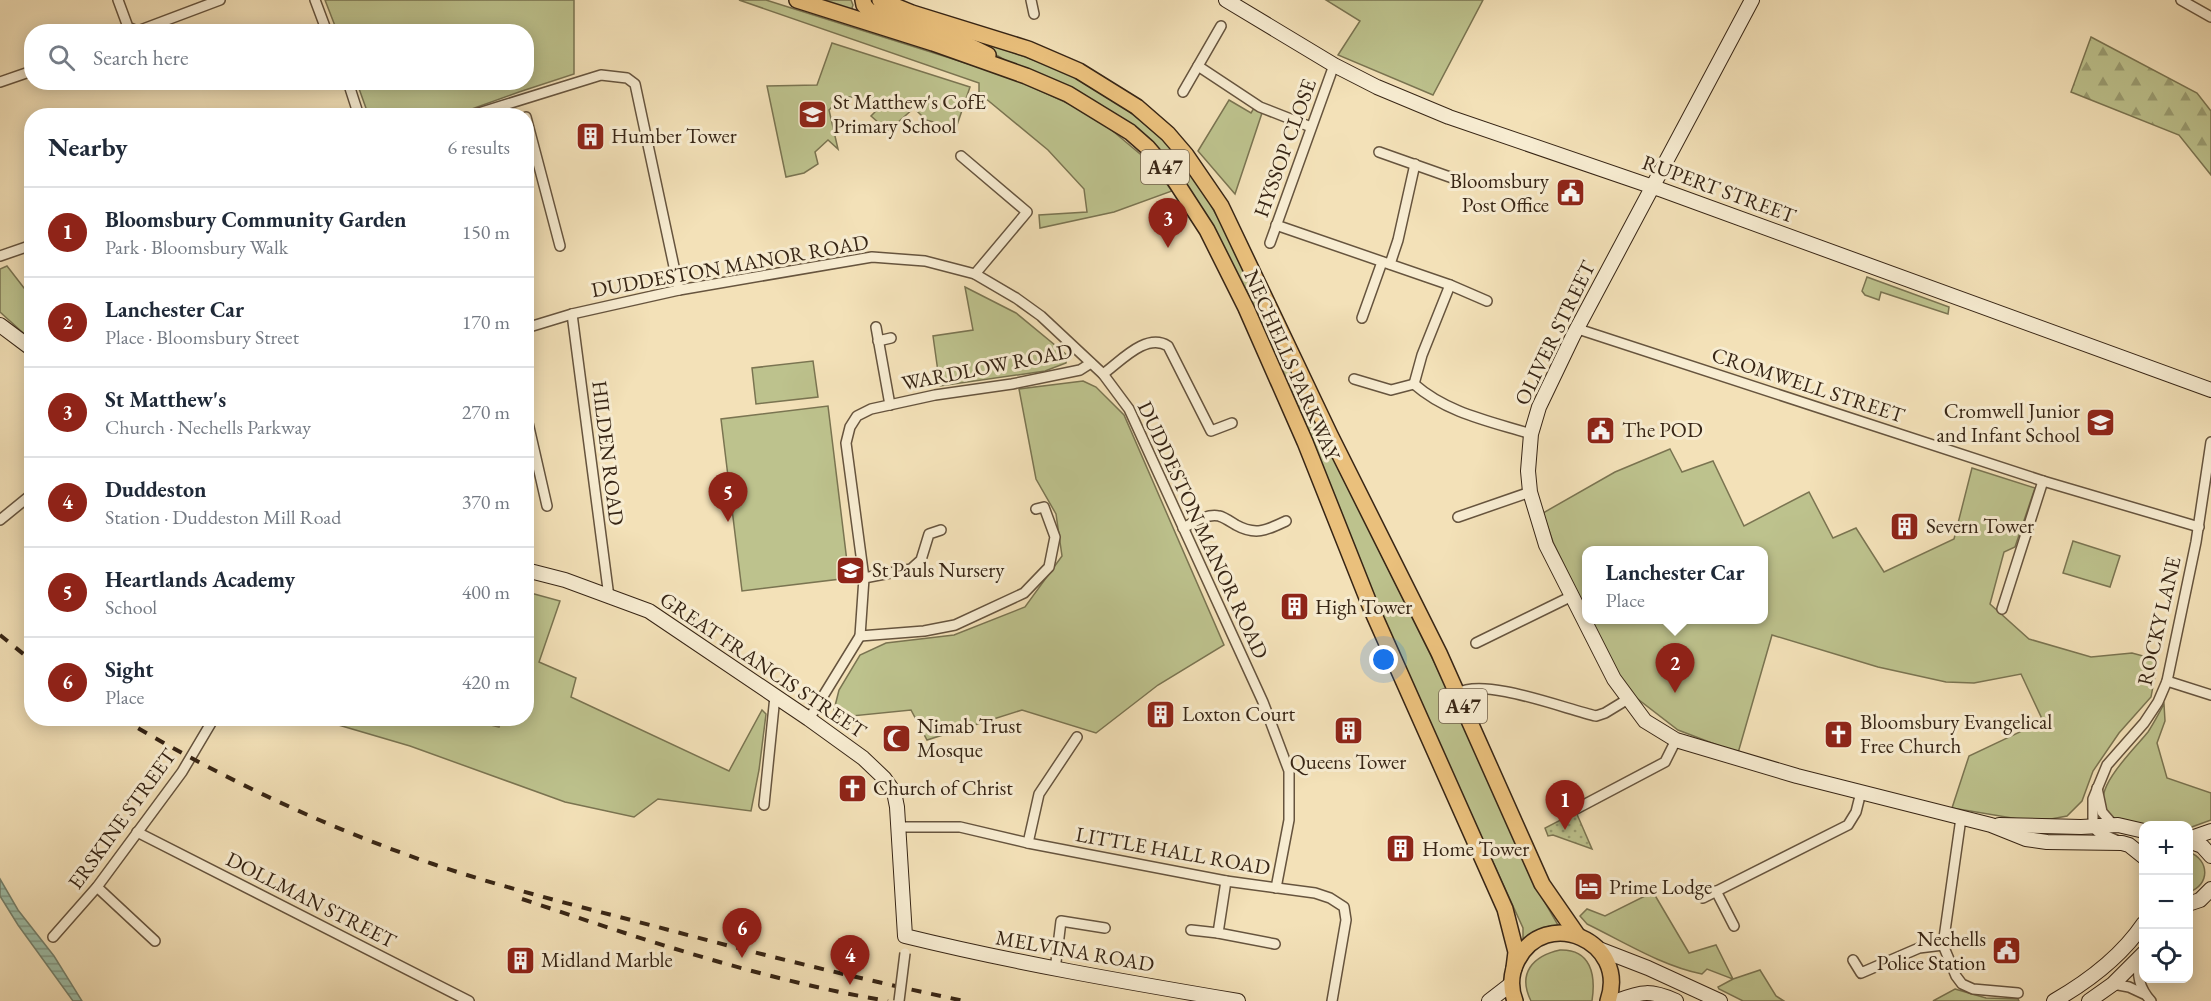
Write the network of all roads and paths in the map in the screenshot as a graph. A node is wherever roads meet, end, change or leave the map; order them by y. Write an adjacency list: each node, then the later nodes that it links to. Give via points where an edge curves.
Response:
1 (118, 0): 13 (street)
2 (220, 0): 14 (street)
3 (315, 0): 15 (street)
4 (797, 0): 9 (main road, NECHELLS PARKWAY / A47)
5 (1031, 0): 11 (street)
6 (1226, 0): 17 (street, RUPERT STREET)
7 (1752, 0): 33 (street, OLIVER STREET)
8 (2181, 0): 12 (street)
9 (870, 6): 10 (main road, NECHELLS PARKWAY / A47); 133 (main road, NECHELLS PARKWAY / A47, via 944,33 1016,73 1068,94 1147,147 1172,176 1207,230 1305,442 1371,608 1505,909 1516,952)
10 (907, 6): 86 (main road, NECHELLS PARKWAY / A47, via 1070,67 1128,101 1168,134 1186,155 1221,206)
11 (1034, 14)
12 (2211, 18)
13 (127, 24)
14 (155, 24)
15 (324, 24)
16 (1221, 26): 18 (street)
17 (1334, 65): 27 (street, HYSSOP CLOSE); 33 (street, RUPERT STREET, via 1449,117)
18 (1198, 66): 22 (street); 27 (street, via 1260,107)
19 (24, 74): 20 (street)
20 (0, 82)
21 (351, 90): 24 (street)
22 (1183, 93)
23 (522, 99): 25 (street); 26 (street); 42 (street, via 602,75 627,78 635,84)
24 (356, 108)
25 (494, 108)
26 (524, 108)
27 (1311, 127): 34 (street, HYSSOP CLOSE)
28 (534, 147): 36 (street)
29 (1379, 152): 31 (street)
30 (961, 156): 40 (street, via 1027,212)
31 (1414, 164): 32 (street); 39 (street, via 1398,240)
32 (1461, 181)
33 (1653, 188): 49 (street, OLIVER STREET); 57 (street, RUPERT STREET)
34 (1276, 225): 35 (street, HYSSOP CLOSE); 39 (street)
35 (1270, 243)
36 (560, 246)
37 (24, 248): 38 (street)
38 (0, 256)
39 (1386, 263): 41 (street); 45 (street)
40 (975, 274): 42 (street, DUDDESTON MANOR ROAD, via 929,262 872,257); 53 (street, DUDDESTON MANOR ROAD, via 1043,317)
41 (1450, 285): 43 (street); 56 (street)
42 (679, 290): 44 (street, DUDDESTON MANOR ROAD)
43 (1487, 301)
44 (572, 314): 47 (street, DUDDESTON MANOR ROAD); 79 (street, HILDEN ROAD)
45 (1362, 318)
46 (0, 325): 52 (street)
47 (534, 326)
48 (876, 327): 51 (street, WARDLOW ROAD)
49 (1578, 329): 60 (street, OLIVER STREET, via 1539,407); 63 (street, CROMWELL STREET)
50 (891, 338): 51 (street)
51 (878, 341): 58 (street, WARDLOW ROAD)
52 (24, 343)
53 (1090, 363): 54 (street, DUDDESTON MANOR ROAD); 58 (street, WARDLOW ROAD, via 1080,370)
54 (1103, 374): 59 (street, WARDLOW ROAD, via 1145,343 1162,342 1168,346 1207,433); 71 (street, DUDDESTON MANOR ROAD, via 1129,410)
55 (1354, 379): 56 (street, via 1391,390)
56 (1414, 384): 60 (street, via 1452,410)
57 (2211, 390)
58 (890, 405): 77 (street, WARDLOW ROAD, via 857,416 846,443)
59 (1232, 423)
60 (1531, 434): 64 (street, OLIVER STREET, via 1527,459)
61 (2211, 442): 72 (street, ROCKY LANE)
62 (534, 447): 66 (street)
63 (2043, 481): 72 (street, CROMWELL STREET); 80 (street)
64 (1530, 492): 68 (street); 78 (street, OLIVER STREET, via 1546,544)
65 (24, 500): 69 (street)
66 (548, 506)
67 (1044, 507): 83 (street, via 1055,537 1049,567 1024,593 955,625)
68 (1458, 517)
69 (0, 520)
70 (1286, 521): 74 (street)
71 (1182, 528): 74 (street, via 1205,517 1218,516 1240,527); 114 (street, DUDDESTON MANOR ROAD, via 1263,702 1289,771 1289,820)
72 (2199, 528): 85 (street, ROCKY LANE)
73 (941, 530): 77 (street, via 925,533 921,560 911,569)
74 (1265, 531): 75 (street)
75 (1270, 542)
76 (534, 572): 79 (street, GREAT FRANCIS STREET)
77 (864, 578): 83 (street, WARDLOW ROAD)
78 (1572, 596): 81 (street, OLIVER STREET); 84 (street)
79 (609, 597): 88 (street, GREAT FRANCIS STREET, via 649,611)
80 (2002, 609)
81 (1582, 616)
82 (1586, 624): 89 (street, OLIVER STREET, via 1611,675)
83 (860, 636): 90 (street, WARDLOW ROAD)
84 (1476, 643)
85 (2167, 681): 87 (street); 94 (street, ROCKY LANE, via 2144,723 2107,765)
86 (1458, 693): 89 (street, via 1482,688 1514,693 1596,716); 125 (main road, NECHELLS PARKWAY / A47, via 1542,884)
87 (2211, 695)
88 (775, 696): 90 (street, GREAT FRANCIS STREET); 96 (street)
89 (1628, 699): 93 (street, OLIVER STREET, via 1645,722)
90 (809, 719): 101 (street, GREAT FRANCIS STREET, via 885,778 894,792)
91 (209, 726): 105 (street, ERSKINE STREET, via 182,772)
92 (1077, 737): 108 (street, via 1039,794)
93 (1676, 740): 95 (street, OLIVER STREET); 97 (street, via 1665,762)
94 (2097, 788): 100 (street, via 2102,812); 102 (street, ROCKY LANE)
95 (1861, 792): 98 (street, OLIVER STREET); 116 (street, via 1848,825)
96 (764, 805)
97 (1576, 809)
98 (1961, 818): 99 (street, OLIVER STREET); 129 (street)
99 (1991, 825): 102 (street); 109 (street, via 2047,842)
100 (2114, 826): 102 (street); 103 (street)
101 (900, 827): 108 (street, LITTLE HALL ROAD, via 960,827); 124 (street, GREAT FRANCIS STREET)
102 (2093, 827): 109 (street)
103 (2139, 829)
104 (2211, 831): 106 (street)
105 (137, 832): 113 (street, ERSKINE STREET); 140 (street, DOLLMAN STREET)
106 (2193, 838)
107 (2193, 842): 111 (street)
108 (1028, 843): 112 (street, LITTLE HALL ROAD)
109 (2122, 843): 110 (street)
110 (2139, 853)
111 (2211, 856)
112 (1226, 881): 114 (street, LITTLE HALL ROAD); 123 (street)
113 (97, 887): 126 (street, ERSKINE STREET); 127 (street)
114 (1276, 888): 143 (street, LITTLE HALL ROAD, via 1315,893 1344,907 1346,920)
115 (2211, 889): 118 (street)
116 (1716, 891): 117 (street); 119 (street)
117 (1703, 898)
118 (2196, 902)
119 (1734, 926)
120 (1105, 928): 134 (street, via 1061,921)
121 (2140, 929): 150 (street, via 2109,964)
122 (1191, 930): 123 (street)
123 (1218, 933): 128 (street)
124 (905, 936): 134 (street, MELVINA ROAD); 141 (street, bridge)
125 (1578, 936): 130 (main road, A47); 133 (main road, A47, via 1547,935 1532,942)
126 (53, 937)
127 (155, 941)
128 (1275, 944)
129 (1943, 945): 132 (street, via 1919,948 1861,973); 138 (street, via 1962,984 1973,989)
130 (1599, 949): 146 (main road, via 1608,962 1611,977); 149 (street)
131 (2139, 958): 137 (street)
132 (1853, 960)
133 (1514, 968): 136 (main road, A47)
134 (1055, 970): 142 (street, MELVINA ROAD)
135 (2141, 983): 139 (street)
136 (1511, 984): 144 (street); 145 (main road, A47)
137 (2113, 984): 139 (street); 151 (street)
138 (2018, 993)
139 (2147, 997)
140 (469, 1001)
141 (899, 1001)
142 (1238, 1001)
143 (1332, 1001)
144 (1489, 1001)
145 (1515, 1001)
146 (1608, 1001)
147 (1617, 1001): 148 (street, via 1638,992)
148 (1676, 1001)
149 (1720, 1001)
150 (2054, 1001)
151 (2090, 1001)

